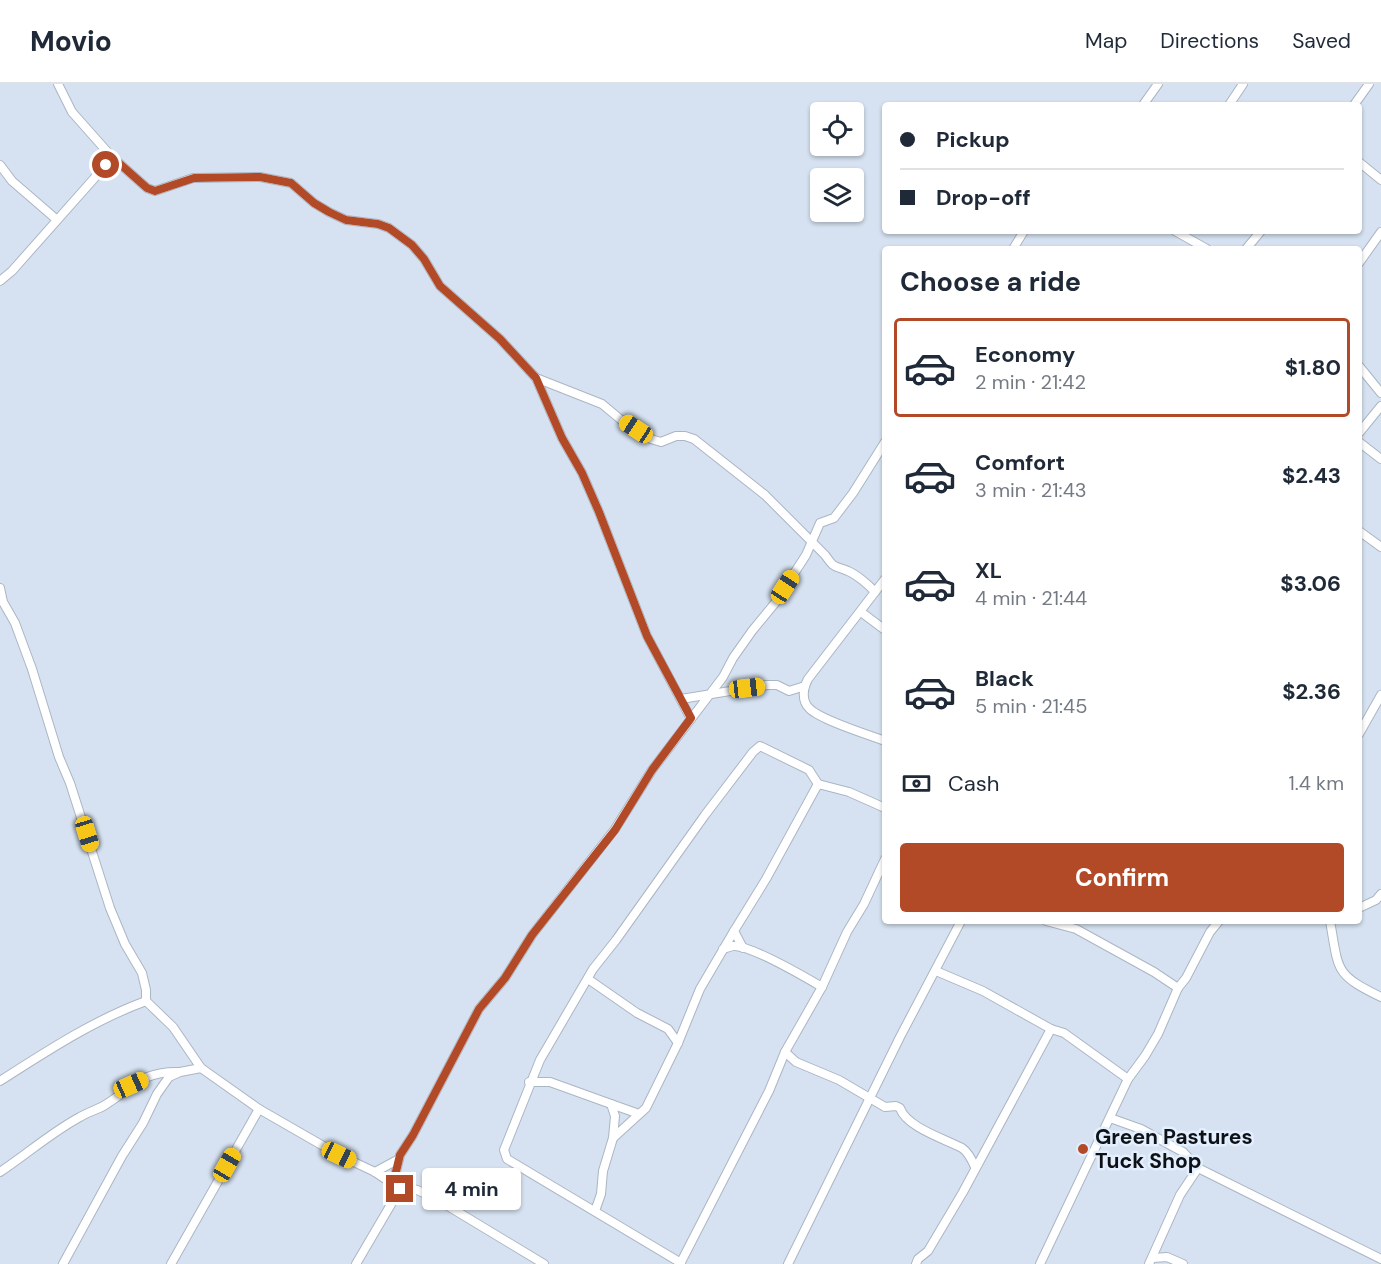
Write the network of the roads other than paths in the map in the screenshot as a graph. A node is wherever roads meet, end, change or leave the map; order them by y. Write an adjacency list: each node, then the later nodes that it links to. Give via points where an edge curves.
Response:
1 (58, 84): 8 (street, via 72,112)
2 (1158, 84): 5 (street)
3 (1244, 84): 6 (street)
4 (1369, 84): 7 (street)
5 (1145, 102)
6 (1231, 102)
7 (1356, 102)
8 (111, 156): 12 (street); 21 (street, via 155,191 194,178 260,177 291,183 337,216 389,228 418,252 440,286 500,339)
9 (1362, 164): 11 (street)
10 (0, 165): 12 (street, via 12,181)
11 (1381, 180)
12 (56, 219): 19 (street)
13 (1381, 232): 18 (street)
14 (1180, 234): 16 (street)
15 (1258, 234): 17 (street)
16 (1202, 246)
17 (1248, 246)
18 (1362, 259)
19 (0, 282)
20 (1362, 370): 22 (street)
21 (536, 378): 29 (street, via 602,404 651,439 694,439 765,495); 40 (street, via 599,512 647,636)
22 (1381, 393)
23 (1381, 406): 24 (street)
24 (1362, 429)
25 (1362, 444): 27 (street)
26 (882, 447): 29 (street, via 834,518 820,523)
27 (1381, 459)
28 (1362, 533): 30 (street)
29 (812, 542): 33 (street, via 832,565 848,571); 39 (street, via 775,603)
30 (1381, 547)
31 (882, 583): 33 (street)
32 (0, 588): 63 (street, via 32,669 110,908 142,973)
33 (875, 592): 34 (street)
34 (861, 612): 35 (street); 36 (street)
35 (882, 628)
36 (805, 686): 37 (street); 41 (street)
37 (789, 691): 39 (street, via 767,685); 41 (street)
38 (1381, 695): 42 (street)
39 (707, 696): 40 (street); 43 (street)
40 (681, 699): 43 (street)
41 (804, 700): 45 (street, via 810,710)
42 (1378, 707): 44 (street)
43 (691, 718): 80 (street, via 652,770 615,830 479,1009)
44 (1362, 730)
45 (882, 740)
46 (818, 784): 47 (street); 55 (street); 59 (street, via 809,770 760,746 711,807)
47 (882, 807)
48 (882, 865): 60 (street)
49 (1381, 894): 50 (street)
50 (1362, 907)
51 (960, 924): 58 (street)
52 (1057, 924): 61 (street, via 1076,929)
53 (1217, 924): 61 (street)
54 (1331, 924): 62 (street, via 1338,965 1344,975)
55 (734, 931): 56 (street); 57 (street)
56 (743, 948): 57 (street); 60 (street)
57 (723, 949): 65 (street, via 700,989)
58 (936, 971): 64 (street, via 983,991); 74 (street)
59 (588, 979): 65 (street, via 637,1013 669,1029); 67 (street)
60 (822, 987): 66 (street)
61 (1178, 988): 70 (street, via 1158,1034)
62 (1381, 997)
63 (146, 1001): 68 (street, via 173,1027); 71 (street, via 115,1012)
64 (1051, 1029): 70 (street, via 1064,1033); 81 (street)
65 (678, 1043): 77 (street, via 646,1108)
66 (785, 1052): 74 (street, via 796,1062 839,1080); 89 (street)
67 (537, 1065): 72 (street); 73 (street)
68 (201, 1068): 69 (street); 76 (street)
69 (180, 1072): 83 (street, via 164,1072 131,1085); 90 (street, via 169,1077 157,1094)
70 (1128, 1079): 78 (street)
71 (0, 1081)
72 (546, 1081): 73 (street); 75 (street)
73 (529, 1083): 86 (street, via 504,1150 507,1159)
74 (870, 1100): 81 (street, via 900,1108 912,1123 963,1149); 94 (street)
75 (611, 1104): 77 (street); 79 (street, via 615,1116)
76 (259, 1109): 84 (street); 91 (street)
77 (639, 1114): 79 (street)
78 (1110, 1118): 82 (street, via 1184,1152); 96 (street)
79 (613, 1138): 86 (street)
80 (399, 1159): 84 (street); 85 (street)
81 (975, 1167): 95 (street, via 935,1239)
82 (1198, 1168): 87 (street); 88 (street, via 1180,1195)
83 (0, 1172)
84 (375, 1172): 85 (street)
85 (397, 1186): 92 (street); 93 (street, via 433,1197)
86 (595, 1211): 89 (street)
87 (1381, 1259)
88 (1151, 1261): 97 (street, via 1167,1257)
89 (681, 1263)
90 (63, 1264)
91 (171, 1264)
92 (356, 1264)
93 (544, 1264)
94 (788, 1264)
95 (916, 1264)
96 (1040, 1264)
97 (1183, 1264)

